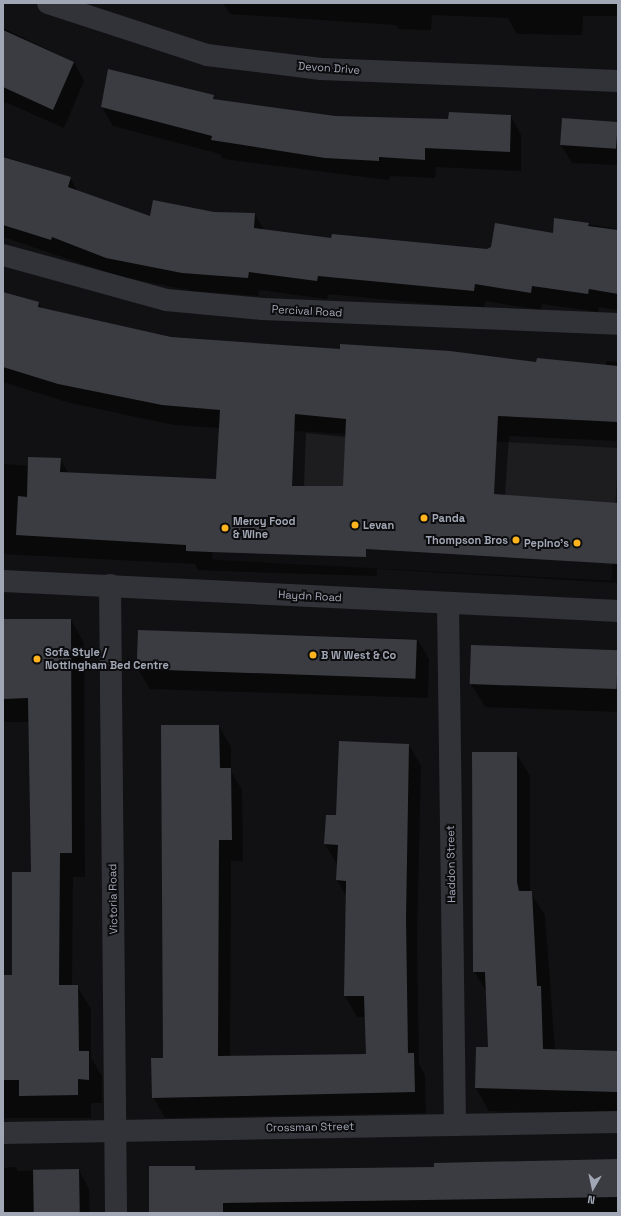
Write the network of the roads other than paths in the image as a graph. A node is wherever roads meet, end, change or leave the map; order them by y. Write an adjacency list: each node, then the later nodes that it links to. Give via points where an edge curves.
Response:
1 (48, 3): 2 (street, Devon Drive, via 207,55 321,69)
2 (618, 81)
3 (3, 255): 4 (street, Percival Road, via 166,300 263,309)
4 (618, 324)
5 (3, 580): 6 (street, Haydn Road)
6 (110, 585): 7 (street, Haydn Road); 11 (street, Victoria Road)
7 (448, 604): 8 (street, Haydn Road); 10 (street, Haddon Street)
8 (618, 611)
9 (618, 1122): 10 (street, Crossman Street)
10 (455, 1125): 11 (street, Crossman Street)
11 (116, 1131): 12 (street, Crossman Street); 13 (street, Victoria Road)
12 (3, 1133)
13 (116, 1213)

